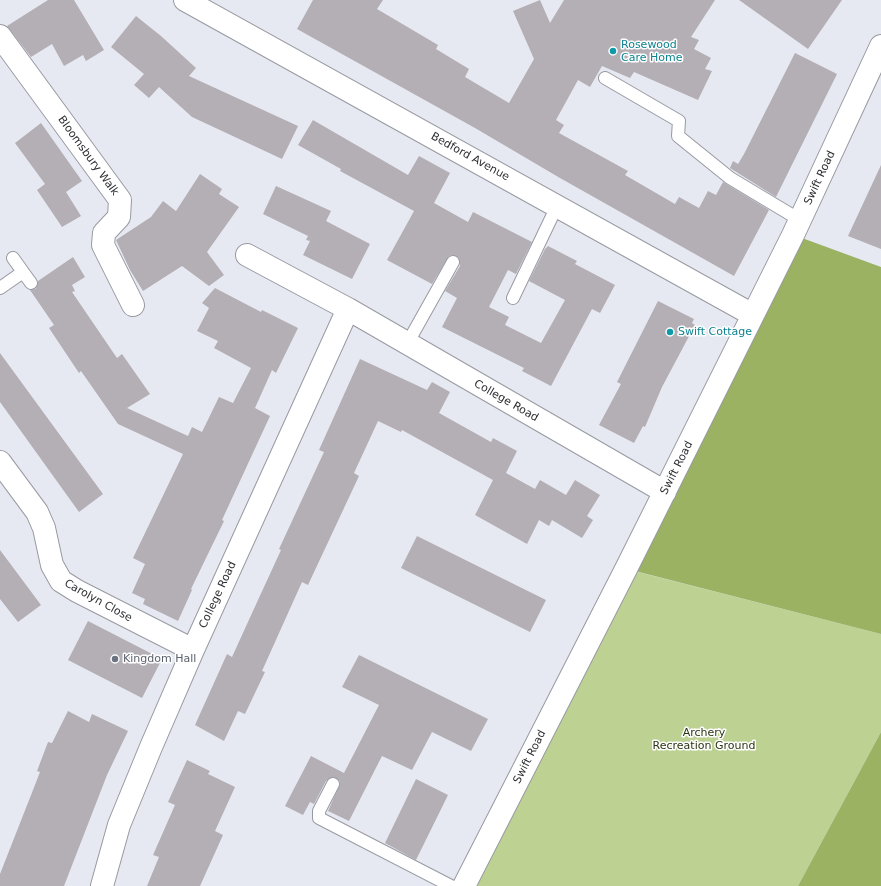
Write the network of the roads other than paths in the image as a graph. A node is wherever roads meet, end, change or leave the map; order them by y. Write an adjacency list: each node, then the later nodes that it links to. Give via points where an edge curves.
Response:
1 (186, 0): 5 (street, Bedford Avenue)
2 (0, 36): 14 (street, Bloomsbury Walk, via 120,200 119,217 104,233 103,245)
3 (881, 46): 6 (street, Swift Road)
4 (605, 78): 6 (lane, via 679,121 678,136 730,178)
5 (558, 206): 13 (lane); 16 (street, Bedford Avenue)
6 (800, 220): 16 (street, Swift Road)
7 (247, 255): 15 (street, College Road)
8 (13, 258): 10 (lane)
9 (453, 262): 17 (lane)
10 (23, 272): 11 (lane); 12 (lane)
11 (31, 283)
12 (0, 288)
13 (513, 298)
14 (133, 305)
15 (348, 309): 17 (street, College Road); 20 (street, College Road)
16 (753, 315): 19 (street, Swift Road)
17 (407, 344): 19 (street, College Road)
18 (0, 462): 20 (street, Carolyn Close, via 37,512 44,528 52,565 61,581)
19 (665, 492): 24 (street, Swift Road)
20 (193, 650): 22 (street, College Road, via 119,825)
21 (333, 784): 23 (lane, via 319,810 320,818)
22 (102, 886)
23 (451, 886)
24 (464, 886)

